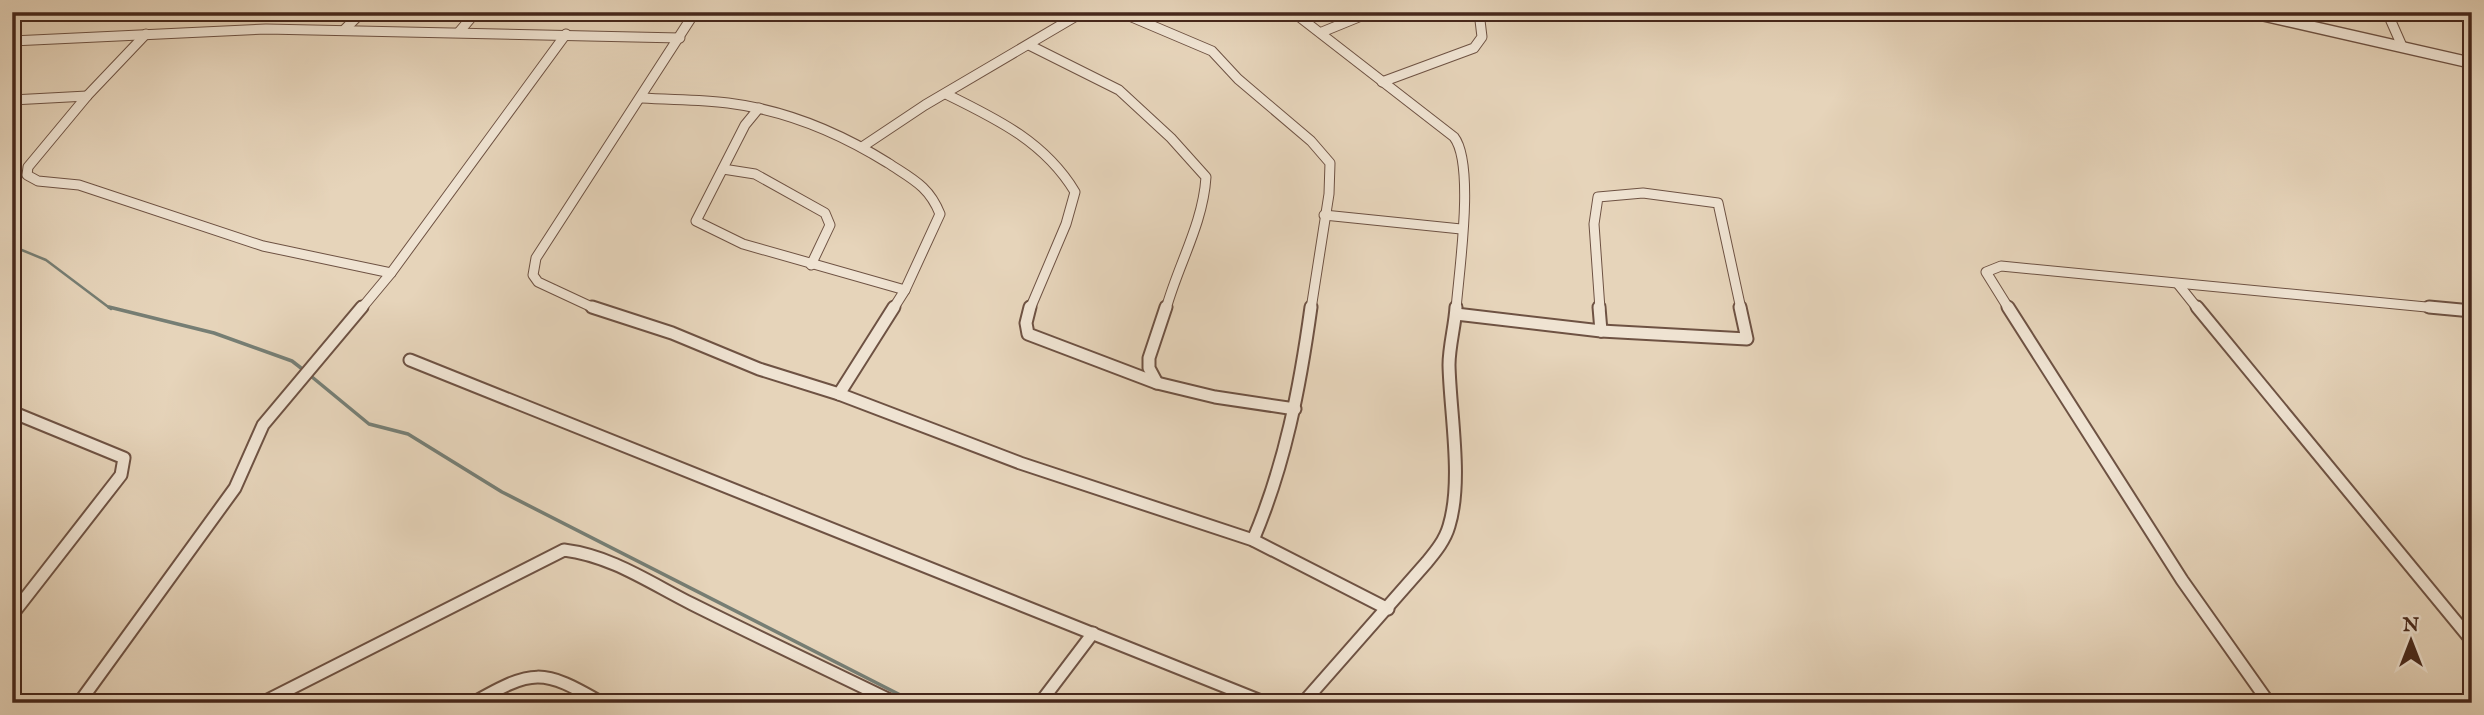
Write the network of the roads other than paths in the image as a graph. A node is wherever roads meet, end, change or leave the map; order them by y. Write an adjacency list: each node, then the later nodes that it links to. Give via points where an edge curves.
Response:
1 (362, 12): 11 (street)
2 (476, 12): 12 (street)
3 (695, 12): 16 (street)
4 (1083, 12): 18 (street)
5 (1120, 12): 29 (street, via 1212,51 1311,142 1331,168)
6 (1293, 12): 13 (street)
7 (1371, 12): 13 (street)
8 (1479, 12): 21 (street, via 1482,37 1474,48)
9 (2248, 12): 19 (street)
10 (2387, 12): 19 (street)
11 (345, 29): 12 (street); 14 (street)
12 (459, 32): 15 (street)
13 (1322, 32): 21 (street)
14 (146, 34): 17 (street); 23 (street)
15 (566, 34): 16 (street); 32 (street)
16 (680, 38): 24 (street)
17 (12, 41)
18 (1030, 45): 22 (street); 39 (street, via 1119,90 1206,177 1183,265 1149,358)
19 (2402, 46): 20 (street)
20 (2472, 63)
21 (1382, 82): 30 (street, via 1461,146 1465,180)
22 (946, 94): 27 (street); 39 (street, via 1033,142 1075,192 1039,283 1026,324 1028,334)
23 (87, 96): 25 (street); 32 (street, via 26,169 30,178 79,185 263,246)
24 (642, 98): 26 (street); 40 (street, via 536,258 534,278 599,310)
25 (12, 100)
26 (758, 108): 27 (street); 28 (street)
27 (862, 147): 34 (street, via 922,185 938,206 934,230)
28 (723, 169): 31 (street, via 755,174 825,213 830,225); 31 (street, via 695,220 743,244)
29 (1324, 215): 30 (street); 41 (street)
30 (1461, 229): 36 (street)
31 (811, 265): 34 (street)
32 (391, 272): 48 (street, via 263,425 235,488)
33 (2178, 284): 35 (street); 47 (street); 56 (street, via 2001,265 1986,272 2182,580)
34 (905, 290): 40 (street)
35 (2472, 311)
36 (1456, 314): 37 (street); 44 (street, via 1449,364 1454,502 1449,526 1441,544)
37 (1601, 331): 37 (street, via 1747,339 1718,204 1662,195 1613,193 1598,197 1594,224)
38 (410, 360): 46 (street)
39 (1157, 383): 41 (street)
40 (839, 394): 43 (street, via 1020,463)
41 (1295, 409): 43 (street, via 1270,504)
42 (12, 412): 45 (street, via 124,458 121,475)
43 (1253, 540): 44 (street)
44 (1388, 609): 55 (street)
45 (12, 615)
46 (1093, 633): 53 (street); 54 (street)
47 (2472, 641)
48 (79, 703)
49 (262, 703): 52 (street, via 565,550 648,579)
50 (473, 703): 51 (street, via 515,680 541,674 569,683)
51 (602, 703)
52 (896, 703)
53 (1040, 703)
54 (1266, 703)
55 (1303, 703)
56 (2269, 703)

